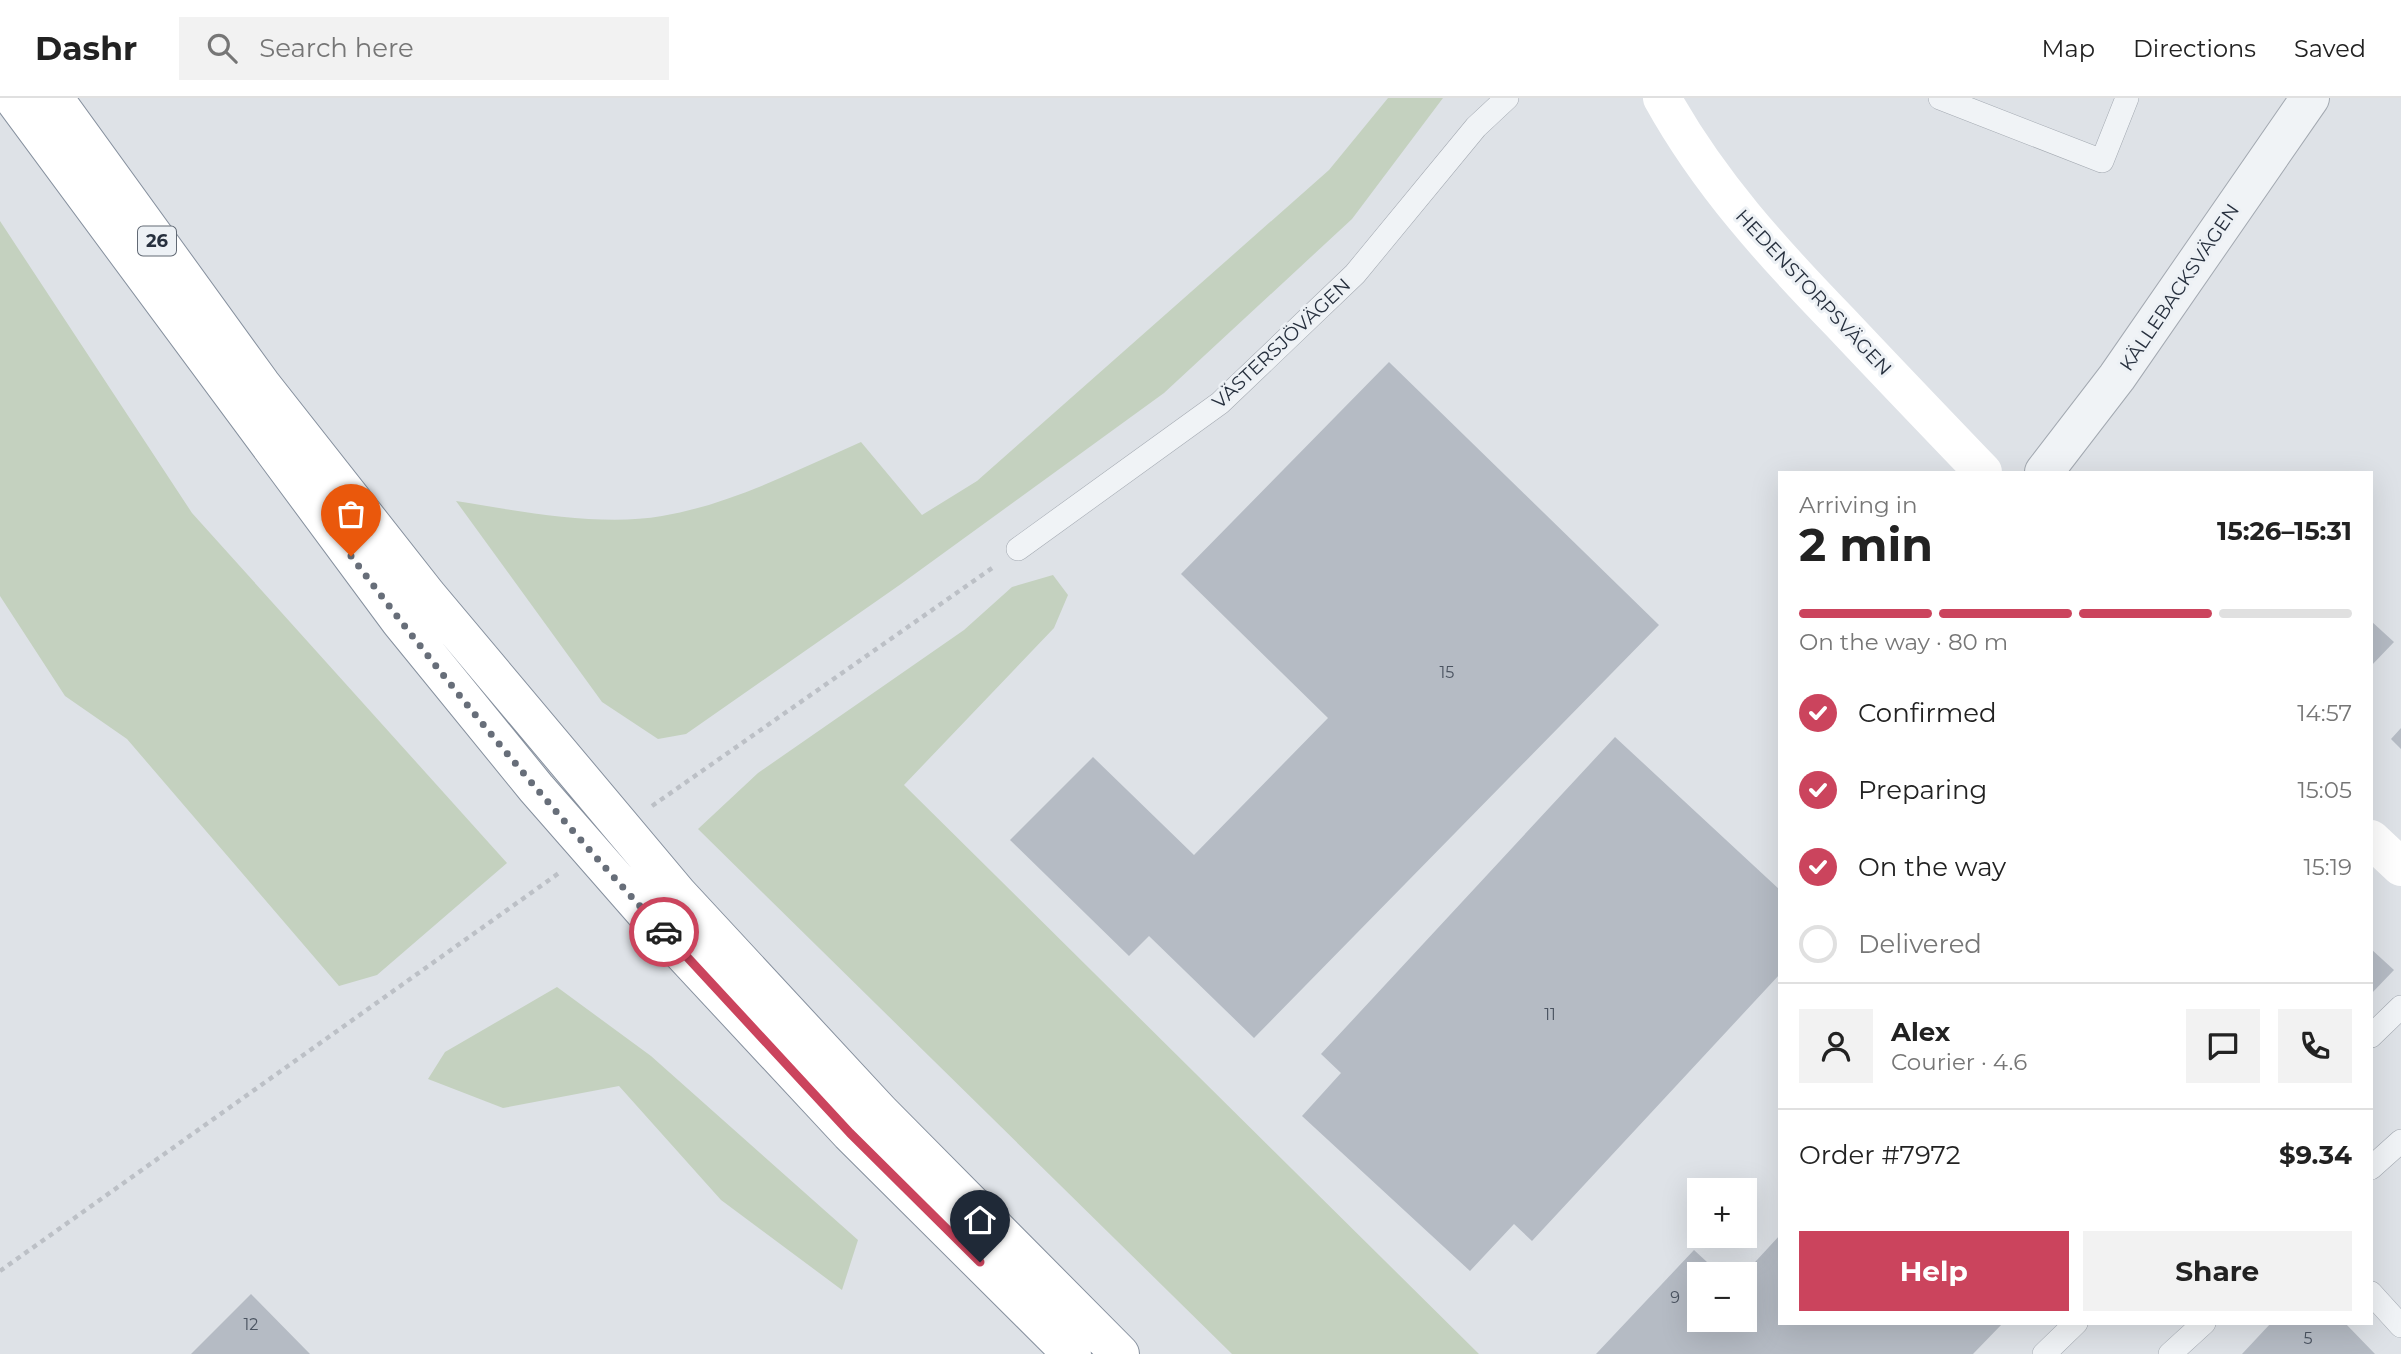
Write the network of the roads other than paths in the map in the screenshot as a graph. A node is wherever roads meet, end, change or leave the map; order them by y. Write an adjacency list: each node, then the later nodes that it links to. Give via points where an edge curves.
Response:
1 (13, 98): 21 (main road, 26, via 400,621 536,788 850,1133)
2 (54, 98): 22 (main road, 26, via 269,395 427,595 678,894 880,1112)
3 (1507, 98): 10 (lane, VÄSTERSJÖVÄGEN, via 1476,127 1355,274 1220,403)
4 (1662, 98): 8 (main road, HEDENSTORPSVÄGEN, via 1695,155 1783,263)
5 (1940, 98): 6 (lane, via 2102,161)
6 (2127, 98)
7 (2310, 98): 9 (street, KÄLLEBACKSVÄGEN, via 2118,377)
8 (1982, 471)
9 (2045, 471)
10 (1018, 549)
11 (2373, 841): 12 (main road)
12 (2401, 867)
13 (2401, 1007): 14 (lane)
14 (2373, 1034)
15 (2401, 1141): 16 (lane)
16 (2373, 1166)
17 (2373, 1295): 20 (lane)
18 (2074, 1325): 23 (lane)
19 (2202, 1325): 24 (lane)
20 (2401, 1326)
21 (1072, 1354)
22 (1121, 1354)
23 (2044, 1354)
24 (2170, 1354)

